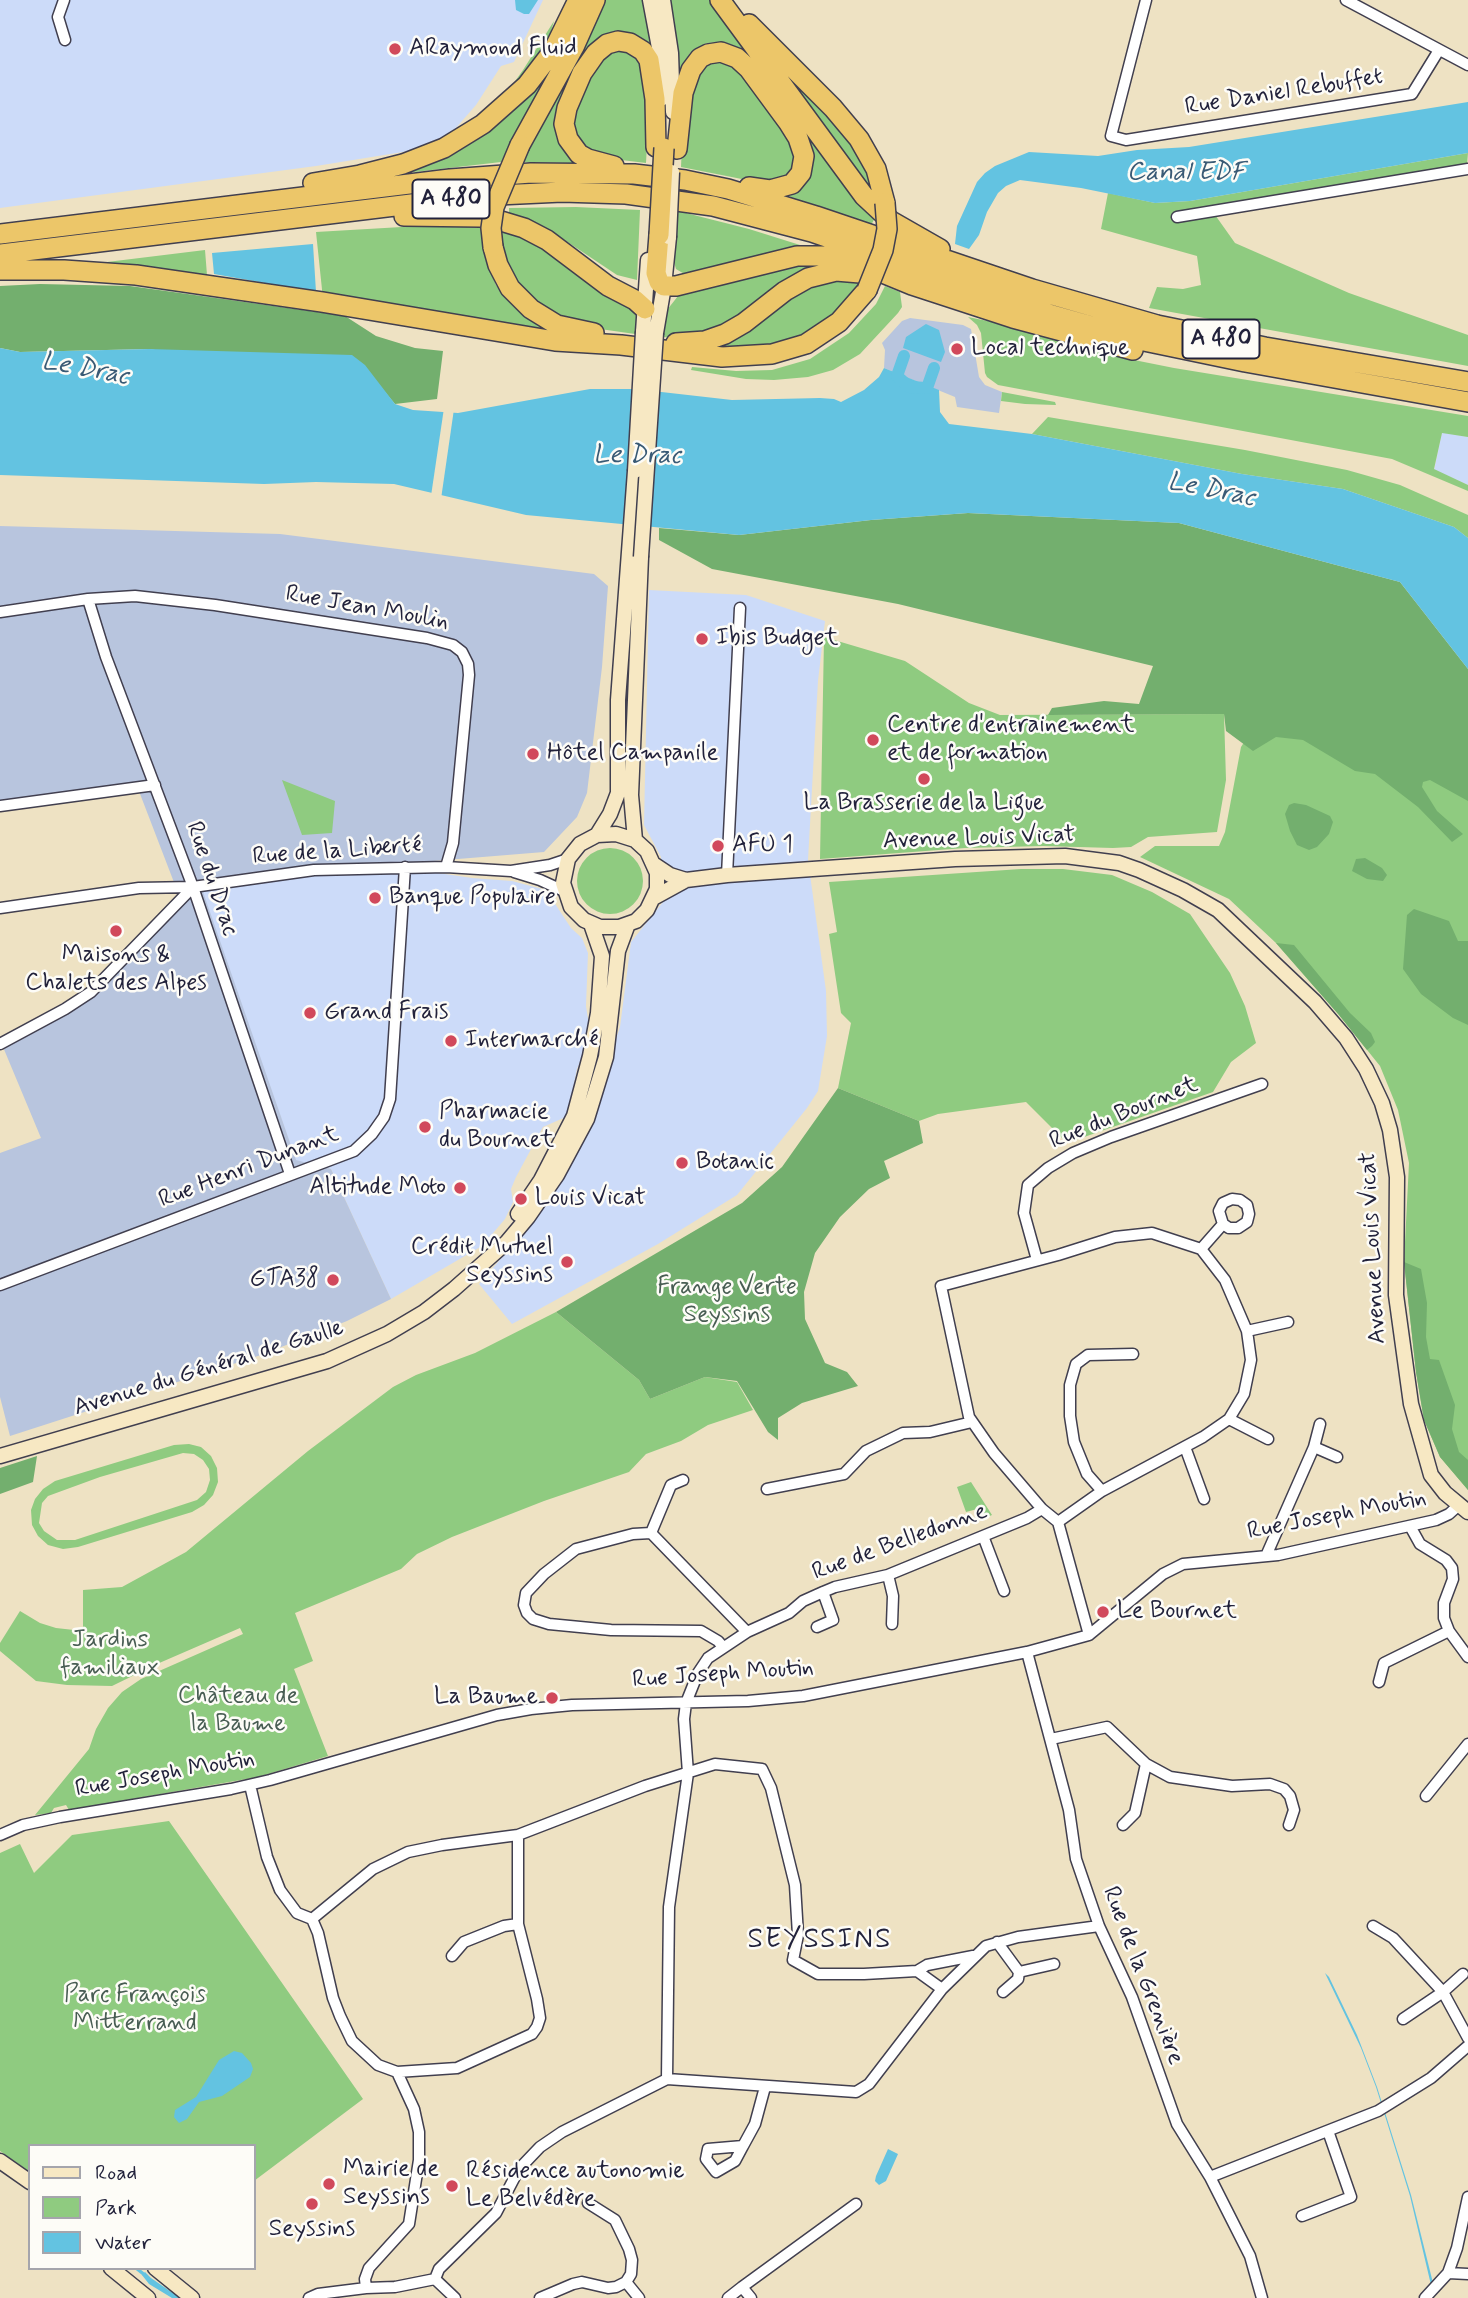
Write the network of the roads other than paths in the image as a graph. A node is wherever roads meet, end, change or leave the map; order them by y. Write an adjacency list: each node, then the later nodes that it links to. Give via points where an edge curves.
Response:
1 (64, 0): 9 (street, via 58,17)
2 (578, 0): 18 (highway, via 553,51 527,85 504,108 461,138 395,167 253,193)
3 (595, 0): 24 (highway, bridge, via 520,145 494,207 493,247 502,273 531,309 579,331 664,342 705,341 744,323 797,283 817,274)
4 (650, 0): 12 (main road)
5 (663, 0): 13 (main road, via 673,78)
6 (722, 0): 24 (highway, via 864,196 891,221); 25 (highway, bridge, via 851,128 876,169 885,203 883,250 867,290 839,322 806,344 765,355 722,357 555,341 136,275)
7 (1146, 0): 10 (street, Rue Daniel Rebuffet, via 1111,136 1126,140 1412,94)
8 (1346, 0): 10 (street)
9 (65, 40)
10 (1438, 50): 11 (street)
11 (1468, 65)
12 (663, 69): 13 (highway)
13 (667, 148): 15 (highway, via 649,60 630,43 607,44 582,73 568,108 565,131 572,146 588,159); 16 (highway, via 691,70 700,58 714,53 737,58 793,130 804,163 797,179 786,187); 17 (highway, bridge); 22 (highway, bridge)
14 (1468, 169): 19 (street)
15 (634, 174): 16 (highway, A 480); 18 (highway, A 480, via 531,173 450,179)
16 (729, 189): 24 (highway, A 480, via 816,216)
17 (671, 190): 22 (main road, bridge)
18 (224, 206): 21 (highway, A 480)
19 (1177, 217)
20 (277, 221): 23 (highway, A 480); 24 (highway, A 480, via 477,197 626,194 713,206); 28 (highway, via 432,216 501,221 547,240)
21 (0, 234)
22 (659, 235): 26 (highway, via 656,273); 28 (main road)
23 (0, 254)
24 (921, 263): 26 (highway, via 856,262 808,254); 27 (highway); 27 (highway)
25 (0, 270)
26 (664, 286): 29 (main road)
27 (976, 288): 30 (highway, A 480); 31 (highway, via 1061,332 1147,354 1384,396 1406,391)
28 (645, 309): 29 (main road)
29 (650, 332): 32 (main road, bridge)
30 (1468, 382)
31 (1468, 402)
32 (636, 557): 38 (main road, via 618,700 618,793); 39 (main road, via 631,795)
33 (88, 599): 35 (street); 36 (street, Rue du Drac); 43 (street, Rue Jean Moulin, via 135,596 215,605 453,645 468,664 469,676 453,843)
34 (740, 608): 45 (street)
35 (0, 612)
36 (155, 785): 37 (street); 47 (street, Rue du Drac)
37 (0, 806)
38 (597, 835): 39 (main road); 40 (main road, via 580,844)
39 (635, 840): 41 (main road)
40 (569, 859): 44 (street, Rue de la Liberté); 48 (main road)
41 (655, 865): 46 (main road); 49 (main road)
42 (405, 867): 43 (street, Rue de la Liberté); 47 (street, Rue de la Liberté, via 314,870); 55 (street, Rue Henri Dunant, via 389,1107 372,1134 354,1151)
43 (446, 867): 44 (street, Rue de la Liberté)
44 (511, 871): 48 (street, Rue de la Liberté)
45 (727, 875): 46 (main road, Avenue Louis Vicat); 76 (main road, Avenue Louis Vicat, via 1065,856 1119,863 1218,909 1346,1038 1382,1103 1397,1177 1395,1272 1409,1393 1419,1434 1433,1463)
46 (687, 880): 49 (main road)
47 (192, 887): 50 (street, Rue de la Liberté, via 139,888); 53 (street, via 91,992); 55 (street, Rue du Drac)
48 (564, 891): 51 (main road, via 577,914)
49 (655, 897): 52 (main road, via 642,916)
50 (0, 908)
51 (591, 924): 52 (main road, via 610,928); 58 (main road, Avenue du Général de Gaulle, via 602,956 600,989 590,1056 574,1115 535,1189)
52 (628, 924): 58 (main road, Avenue du Général de Gaulle, via 618,951 606,1057 587,1119 548,1190 507,1242)
53 (0, 1044)
54 (1262, 1084): 59 (street, Rue du Bournet, via 1111,1137 1048,1168 1028,1185 1024,1213)
55 (289, 1174): 60 (street, Rue Henri Dunant)
56 (1223, 1224): 57 (street)
57 (1200, 1249): 59 (street, via 1152,1233 1115,1237); 62 (street, via 1225,1280)
58 (489, 1256): 70 (main road, Avenue du Général de Gaulle, via 424,1312 350,1351 271,1379)
59 (1037, 1260): 65 (street, via 940,1286)
60 (0, 1285)
61 (1288, 1322): 62 (street)
62 (1247, 1331): 64 (street, via 1251,1360 1247,1382)
63 (1133, 1354): 74 (street, via 1088,1355 1076,1364 1070,1385 1074,1442 1087,1474)
64 (1229, 1419): 67 (street); 68 (street)
65 (972, 1422): 73 (street, via 903,1433 866,1451 844,1474); 77 (street)
66 (1320, 1424): 69 (street)
67 (1268, 1439)
68 (1185, 1447): 74 (street); 75 (street)
69 (1314, 1447): 71 (street); 82 (street)
70 (0, 1456)
71 (1337, 1457)
72 (683, 1480): 80 (street, via 671,1485)
73 (767, 1489)
74 (1102, 1491): 78 (street)
75 (1204, 1499)
76 (1465, 1505): 79 (street, Rue Joseph Moutin, via 1436,1520)
77 (1042, 1509): 78 (street); 81 (street, Rue de Belledonne)
78 (1058, 1522): 90 (street)
79 (1410, 1526): 82 (street, Rue Joseph Moutin); 88 (street, via 1420,1544 1452,1568 1444,1603)
80 (650, 1534): 89 (street); 91 (street, via 576,1549 526,1593 527,1613 549,1624 701,1631)
81 (983, 1536): 83 (street, Rue de Belledonne); 84 (street)
82 (1266, 1556): 90 (street, Rue Joseph Moutin, via 1183,1564 1163,1574)
83 (888, 1575): 85 (street, Rue de Belledonne); 86 (street)
84 (1003, 1591)
85 (823, 1592): 87 (street, via 833,1620); 89 (street, Rue de Belledonne)
86 (892, 1624)
87 (817, 1627)
88 (1449, 1631): 93 (street); 94 (street, via 1384,1663)
89 (747, 1632): 91 (street, Rue de Belledonne)
90 (1089, 1635): 92 (street, Rue Joseph Moutin)
91 (723, 1647): 95 (street, Rue de Belledonne, via 698,1673)
92 (1027, 1652): 95 (street, Rue Joseph Moutin, via 803,1696); 96 (street, Rue de la Grenière)
93 (1467, 1654)
94 (1379, 1682)
95 (687, 1703): 99 (street, Rue de Belledonne); 100 (street, Rue Joseph Moutin, via 572,1705 497,1715)
96 (1051, 1740): 98 (street, via 1107,1727); 108 (street, Rue de la Grenière, via 1076,1859)
97 (1468, 1744): 101 (street)
98 (1146, 1764): 102 (street, via 1135,1813); 103 (street, via 1170,1777 1284,1789 1294,1810)
99 (688, 1773): 105 (street); 114 (street, via 715,1764 762,1769 794,1885 798,1935 793,1960 818,1974); 124 (street, Rue de Belledonne, via 669,1907)
100 (250, 1784): 104 (street, Rue Joseph Moutin, via 60,1817); 106 (street, via 267,1857 280,1890 296,1913)
101 (1426, 1796)
102 (1122, 1825)
103 (1289, 1825)
104 (0, 1835)
105 (518, 1835): 106 (street, via 408,1852 373,1869); 107 (street)
106 (312, 1920): 123 (street, via 333,1998 352,2041 378,2065)
107 (518, 1924): 111 (street, via 464,1942); 123 (street, via 540,2018 532,2034 457,2068)
108 (1098, 1926): 110 (street); 129 (street, Rue de la Grenière, via 1132,1997 1177,2124)
109 (1373, 1926): 119 (street, via 1393,1938)
110 (997, 1942): 112 (street); 115 (street)
111 (452, 1956)
112 (973, 1956): 114 (street); 117 (street)
113 (1054, 1964): 115 (street)
114 (917, 1971): 117 (street)
115 (1019, 1972): 118 (street, via 1018,1979)
116 (1463, 1973): 119 (street)
117 (942, 1989): 125 (street, via 885,2065 856,2092)
118 (1003, 1992)
119 (1443, 1992): 120 (street); 121 (street)
120 (1403, 2019)
121 (1468, 2038)
122 (1468, 2046): 126 (street, via 1432,2078 1390,2105)
123 (397, 2072): 142 (street, via 414,2109 419,2160 409,2224 369,2268)
124 (667, 2079): 125 (street); 139 (street, via 540,2147 519,2169 496,2213 439,2269)
125 (765, 2087): 127 (street, via 755,2124)
126 (1328, 2131): 129 (street); 134 (street, via 1351,2197)
127 (743, 2146)
128 (0, 2161): 130 (main road)
129 (1210, 2177): 151 (street, Rue de la Grenière, via 1250,2256)
130 (28, 2181)
131 (1468, 2197): 137 (street)
132 (588, 2203): 140 (street, via 615,2220 629,2249 632,2267)
133 (856, 2204): 141 (street)
134 (1302, 2216)
135 (113, 2270): 143 (main road)
136 (157, 2270): 144 (main road)
137 (1448, 2273): 138 (street); 152 (street)
138 (1468, 2274)
139 (435, 2279): 142 (street); 146 (street)
140 (626, 2282): 147 (street, via 608,2288 582,2282); 148 (street)
141 (742, 2287): 149 (street); 150 (street)
142 (366, 2288): 145 (street)
143 (148, 2298)
144 (191, 2298)
145 (309, 2298)
146 (455, 2298)
147 (540, 2298)
148 (639, 2298)
149 (728, 2298)
150 (751, 2298)
151 (1262, 2298)
152 (1425, 2298)

